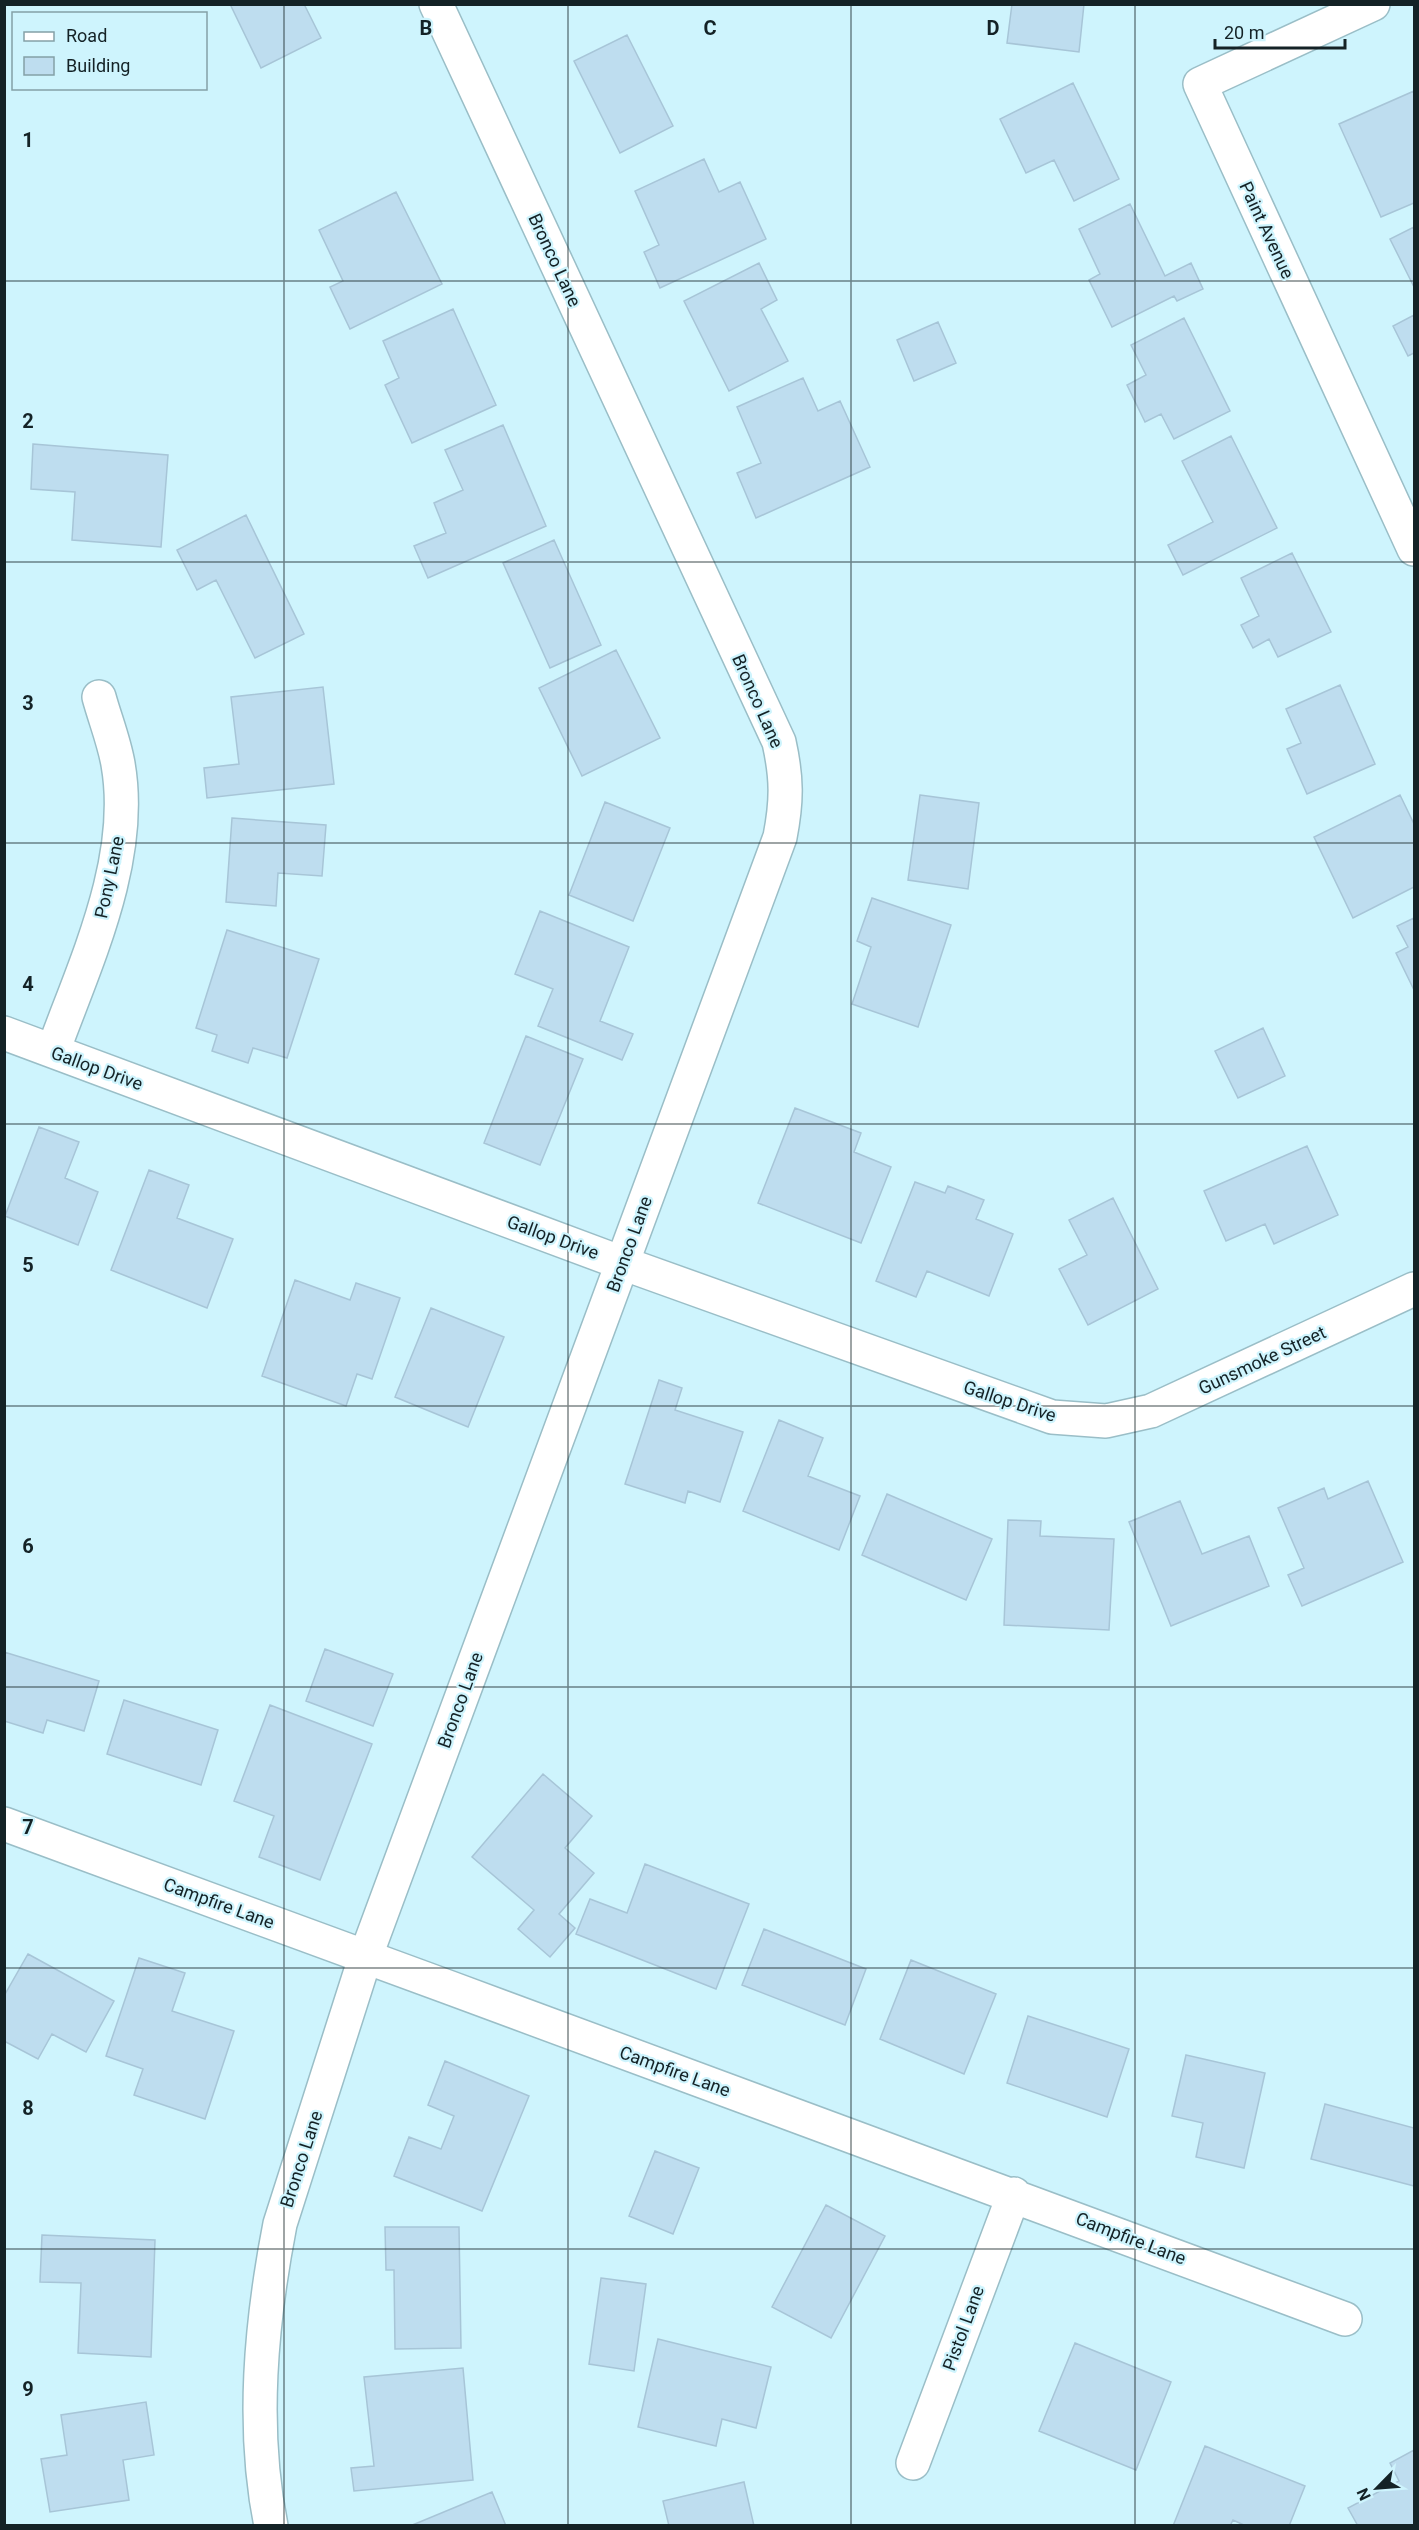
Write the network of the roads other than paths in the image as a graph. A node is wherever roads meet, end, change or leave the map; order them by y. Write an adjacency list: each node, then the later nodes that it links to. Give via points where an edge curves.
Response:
1 (436, 4): 7 (street, Bronco Lane, via 778,742 786,773 780,837)
2 (1373, 4): 3 (street, Paint Avenue, via 1200,84)
3 (1414, 549)
4 (99, 698): 6 (street, Pony Lane, via 118,764 118,843 101,918)
5 (4, 1033): 6 (street, Gallop Drive)
6 (53, 1051): 7 (street, Gallop Drive)
7 (622, 1263): 9 (street, Gallop Drive, via 1052,1417); 11 (street, Bronco Lane)
8 (1414, 1289): 9 (street, Gunsmoke Street, via 1151,1411)
9 (1106, 1421)
10 (4, 1824): 11 (street, Campfire Lane)
11 (365, 1958): 12 (street, Campfire Lane); 15 (street, Bronco Lane, via 280,2224 271,2266 262,2348 261,2429)
12 (1014, 2194): 13 (street, Campfire Lane); 14 (street, Pistol Lane)
13 (1346, 2319)
14 (913, 2463)
15 (271, 2526)

